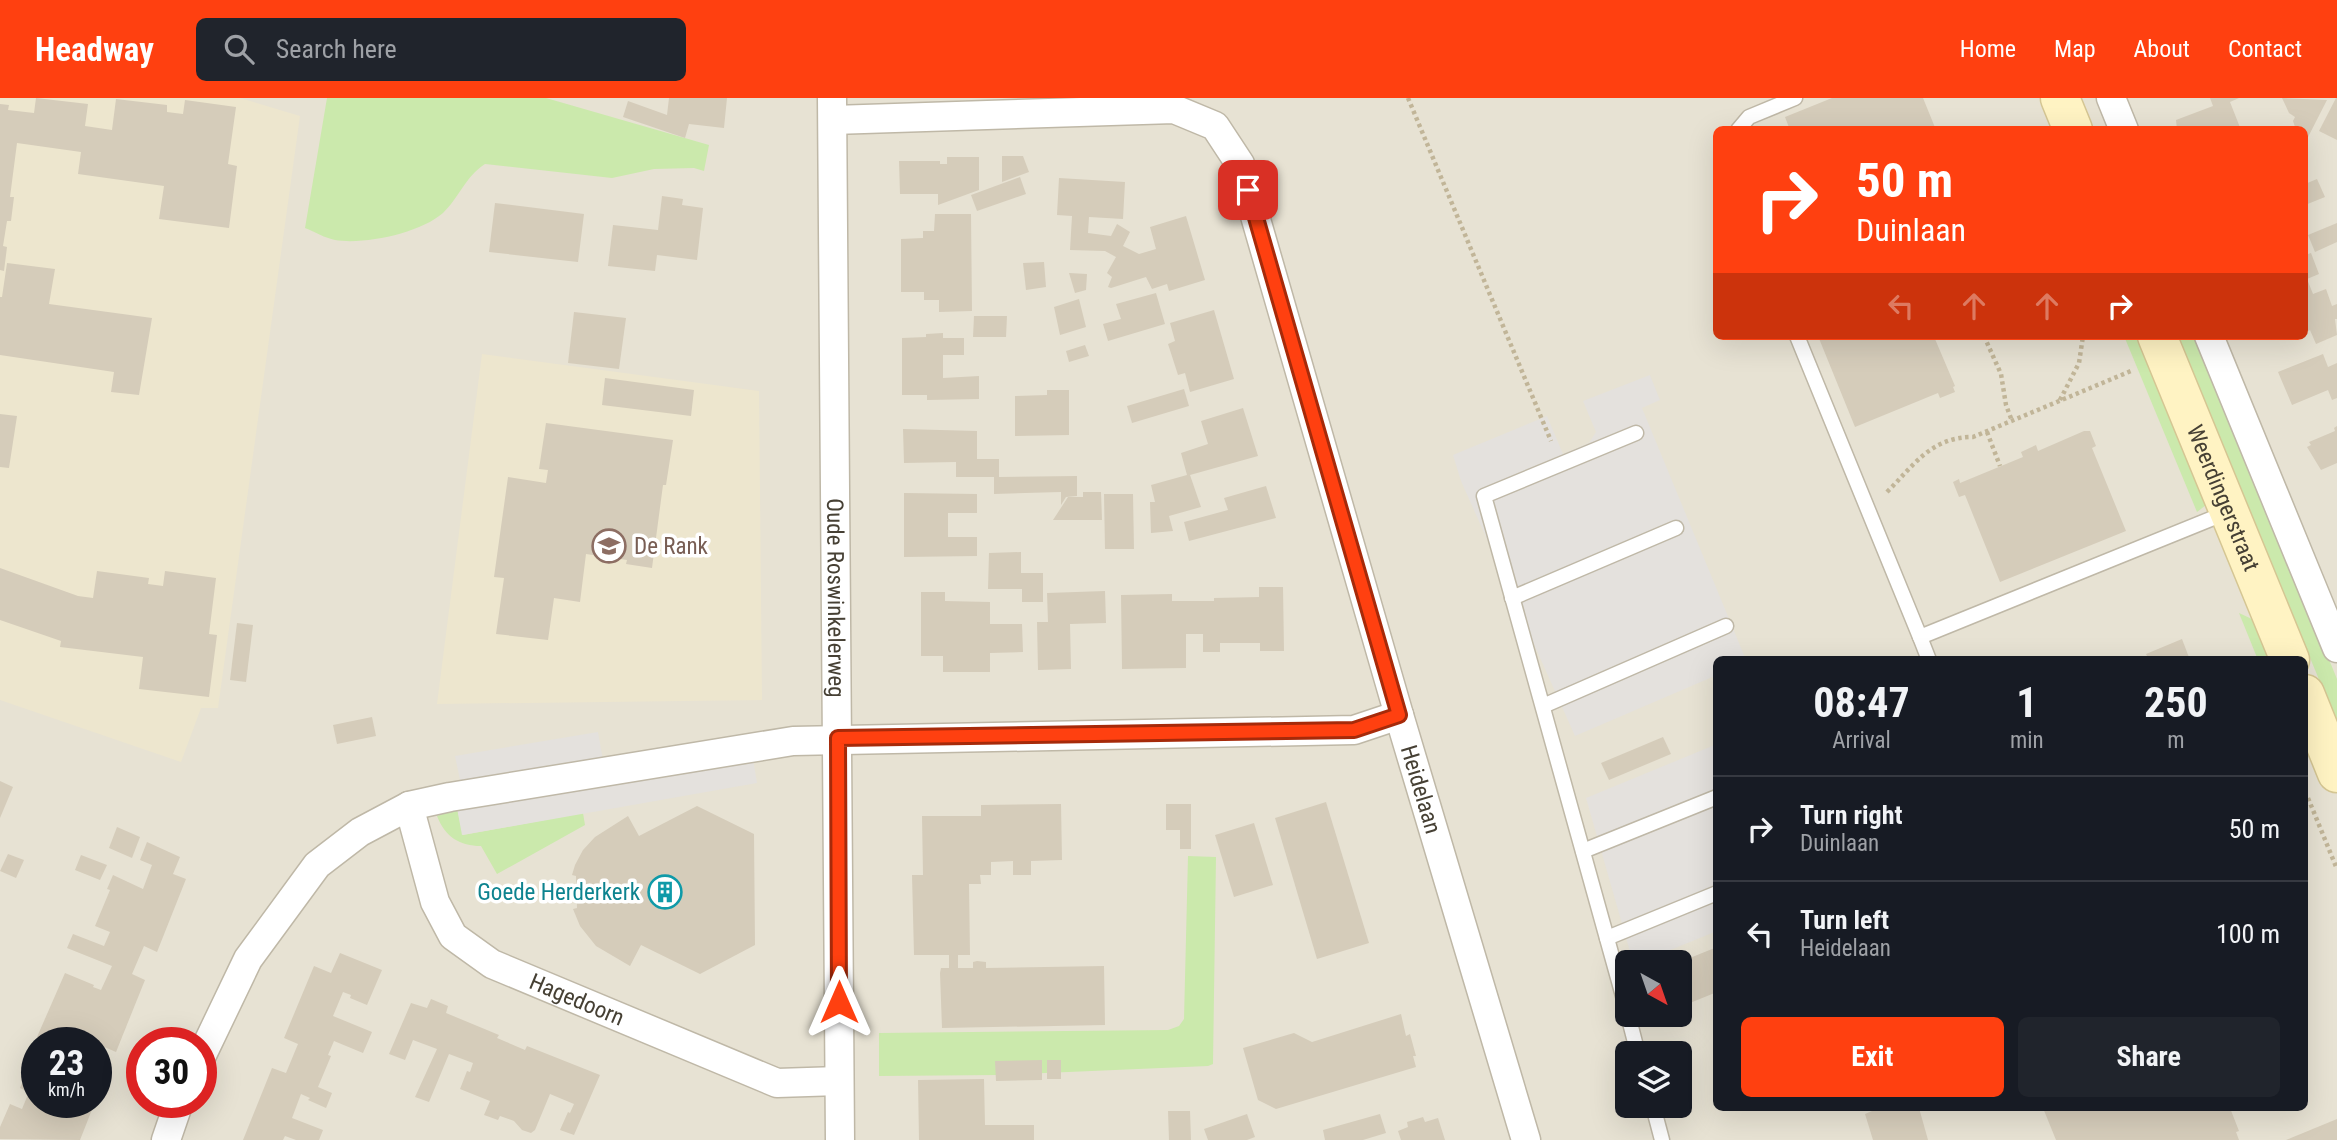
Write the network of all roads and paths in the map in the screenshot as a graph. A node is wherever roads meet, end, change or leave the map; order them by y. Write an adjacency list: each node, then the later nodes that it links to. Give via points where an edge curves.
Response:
1 (1408, 98): 19 (path)
2 (1795, 98): 6 (lane, via 1749,117)
3 (2060, 98): 7 (main road)
4 (2111, 98): 8 (street)
5 (833, 109): 32 (street, Heidelaan, via 1174,109 1215,126 1240,164); 33 (street, Oude Roswinkelerweg)
6 (1741, 126)
7 (2071, 126)
8 (2122, 126)
9 (1799, 340): 22 (lane)
10 (1986, 340): 16 (path, via 2001,374)
11 (2082, 340): 15 (path, via 2079,363)
12 (2159, 340): 21 (main road, Weerdingerstraat)
13 (2211, 340): 27 (street, Weerdingerstraat)
14 (2132, 371): 15 (path)
15 (2059, 401): 16 (path)
16 (2012, 421): 17 (path)
17 (1987, 432): 20 (path); 22 (path, via 1931,447)
18 (1636, 433): 19 (lane)
19 (1561, 464): 24 (lane, via 1485,496)
20 (2000, 466)
21 (2230, 512): 26 (lane); 29 (main road, Weerdingerstraat)
22 (1868, 513): 26 (lane)
23 (1676, 528): 24 (lane)
24 (1512, 598): 31 (lane)
25 (1726, 626): 31 (lane)
26 (1920, 638): 28 (lane)
27 (2337, 648)
28 (1927, 656)
29 (2289, 656)
30 (2308, 701): 34 (main road)
31 (1543, 706): 38 (lane)
32 (1399, 715): 33 (street, via 1354,730); 49 (street, Heidelaan)
33 (838, 738): 37 (street, via 793,741); 44 (street, Oude Roswinkelerweg)
34 (2337, 773)
35 (2308, 797): 39 (path)
36 (1713, 799): 38 (lane)
37 (409, 806): 43 (street, via 360,832 317,865 248,959); 44 (street, Hagedoorn, via 435,902 453,936 492,964 778,1083)
38 (1583, 852): 41 (lane)
39 (2337, 869)
40 (1713, 895): 41 (lane)
41 (1607, 939): 42 (lane)
42 (1615, 968)
43 (215, 1027)
44 (839, 1081): 48 (street, Oude Roswinkelerweg)
45 (174, 1118): 47 (street)
46 (1656, 1118): 50 (lane)
47 (166, 1140)
48 (840, 1140)
49 (1526, 1140)
50 (1662, 1140)

